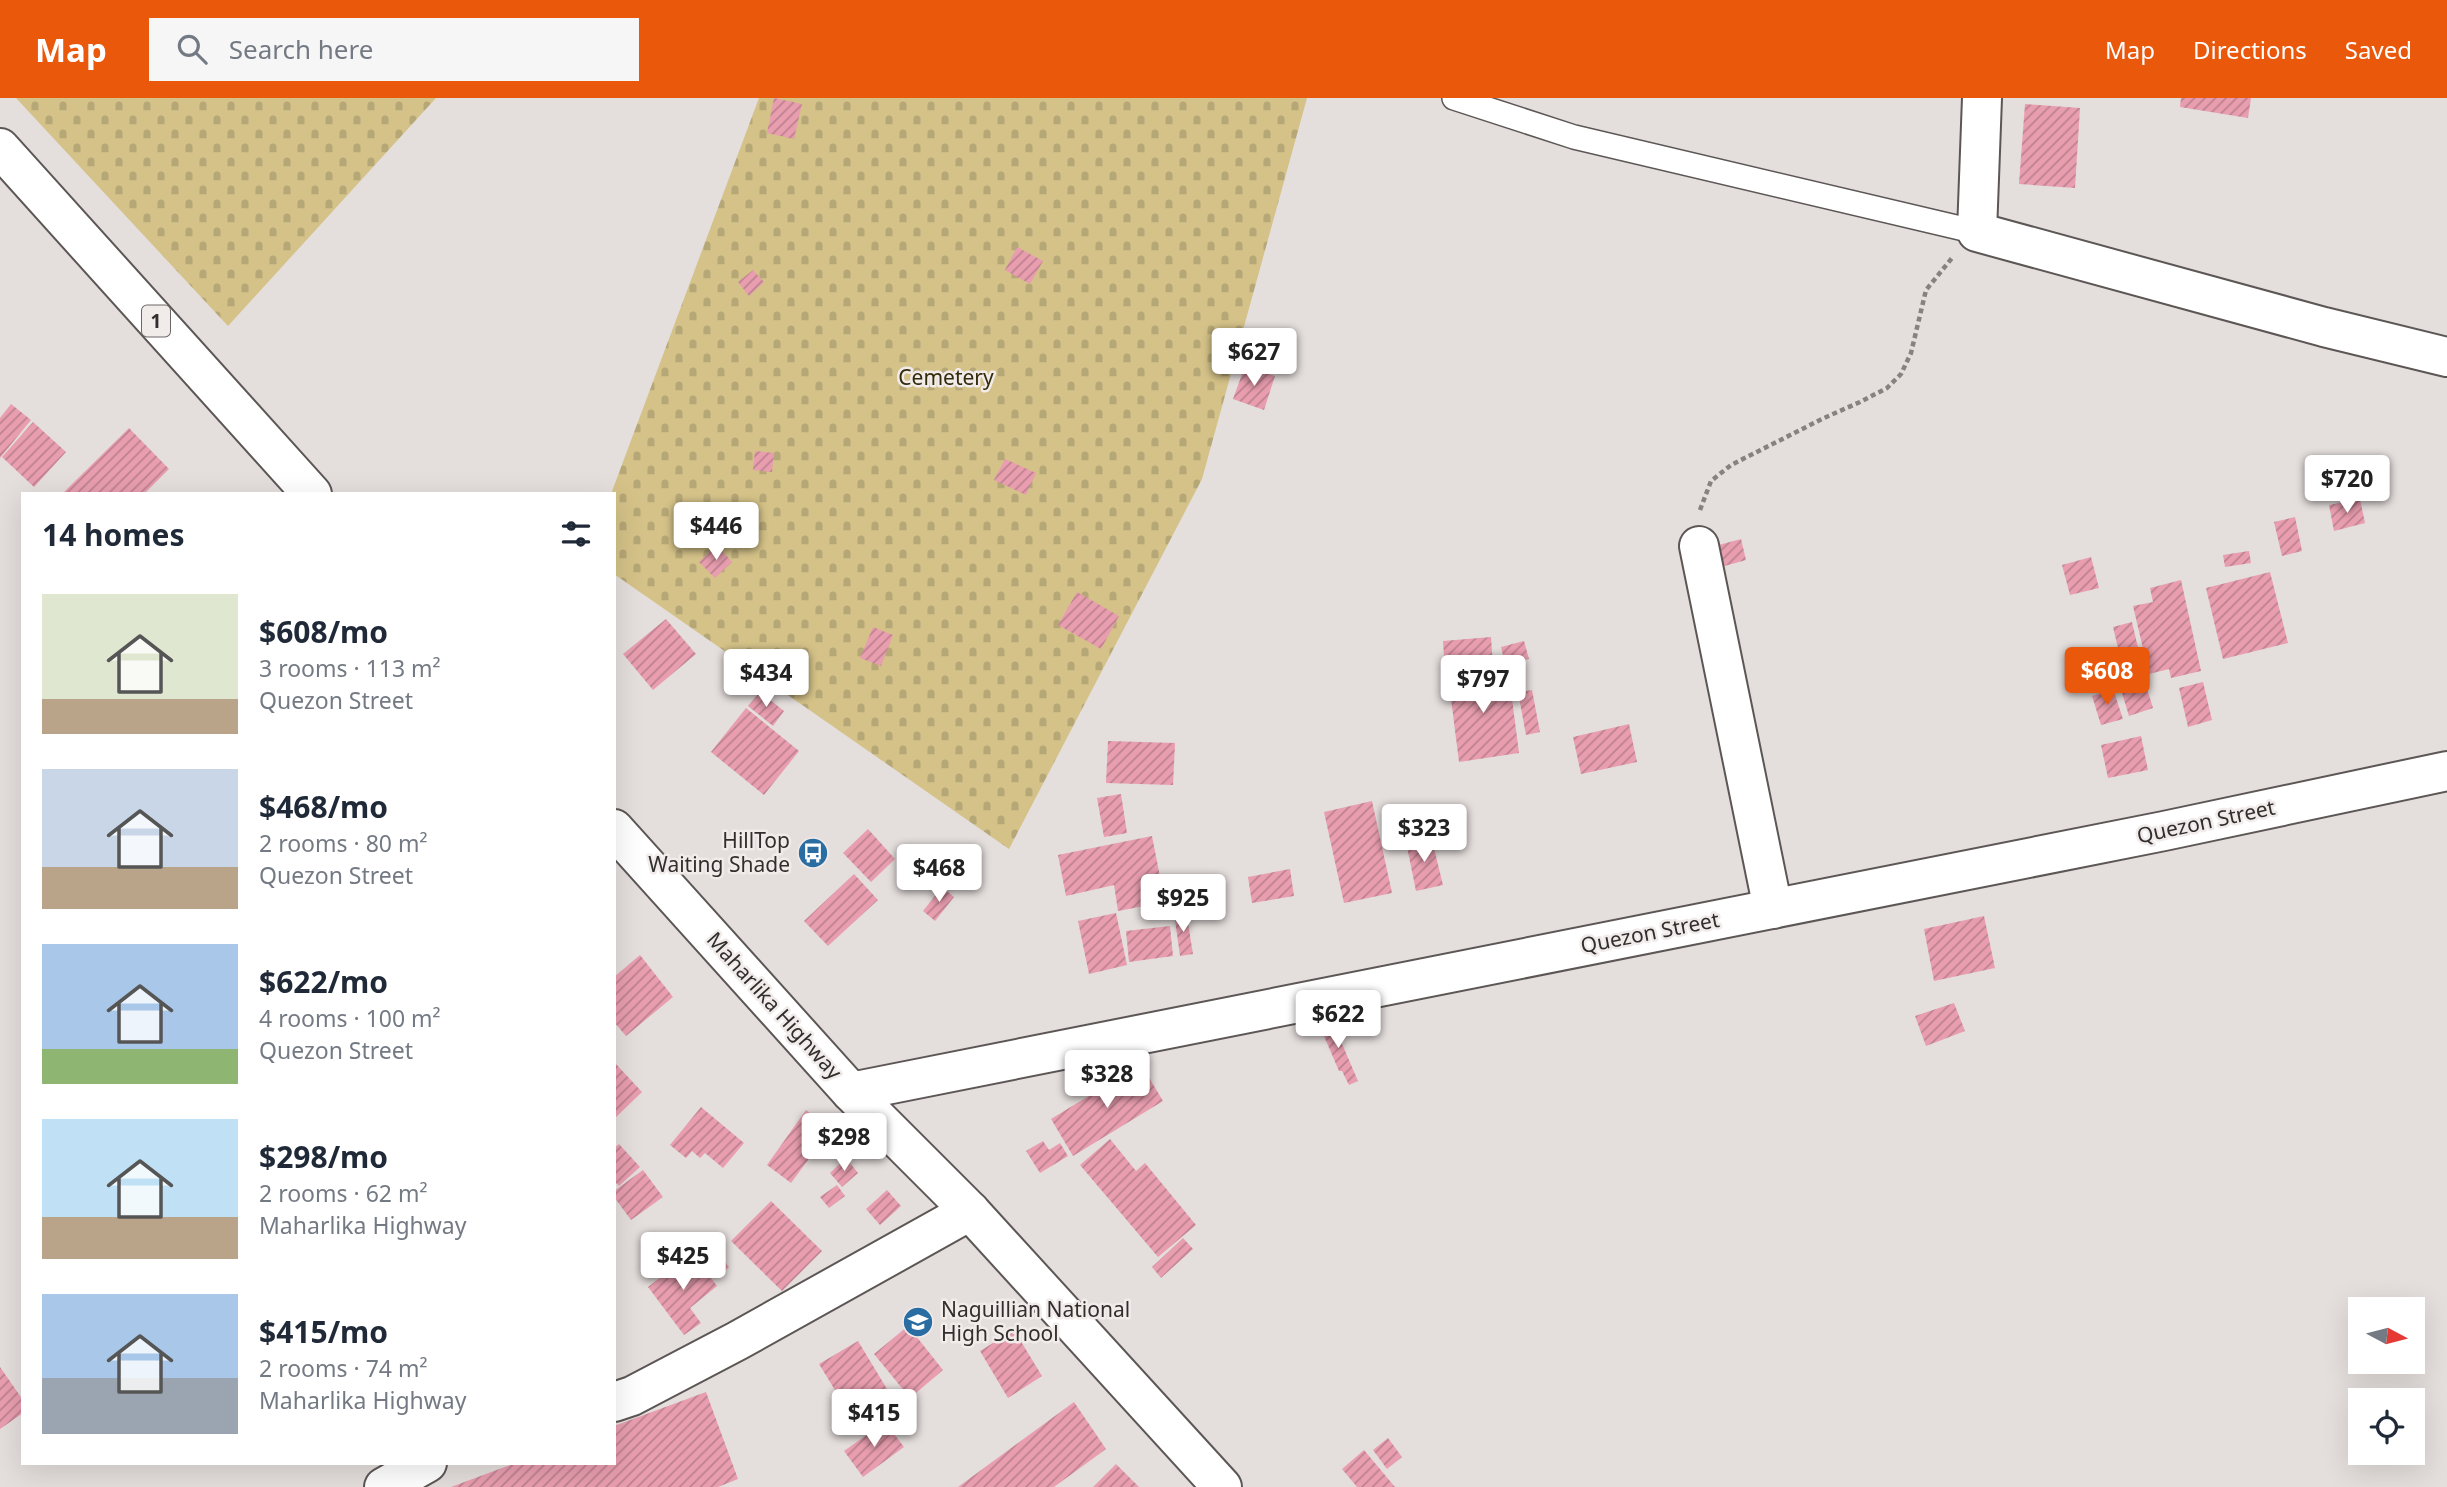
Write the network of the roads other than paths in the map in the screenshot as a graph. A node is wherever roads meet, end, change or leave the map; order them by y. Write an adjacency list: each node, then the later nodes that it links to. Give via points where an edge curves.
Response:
1 (1454, 98): 4 (lane, via 1574,137)
2 (1982, 98): 4 (main road)
3 (0, 148): 6 (main road, 1)
4 (1977, 232): 5 (main road)
5 (2447, 357)
6 (310, 492)
7 (1699, 546): 10 (main road)
8 (2447, 771): 10 (main road, Quezon Street)
9 (616, 831): 11 (main road, Maharlika Highway)
10 (1773, 909): 11 (main road, Quezon Street)
11 (851, 1092): 12 (main road, Maharlika Highway)
12 (970, 1211): 13 (main road, via 737,1341); 16 (main road, Maharlika Highway)
13 (616, 1401)
14 (423, 1465): 15 (main road)
15 (384, 1487)
16 (1222, 1487)

